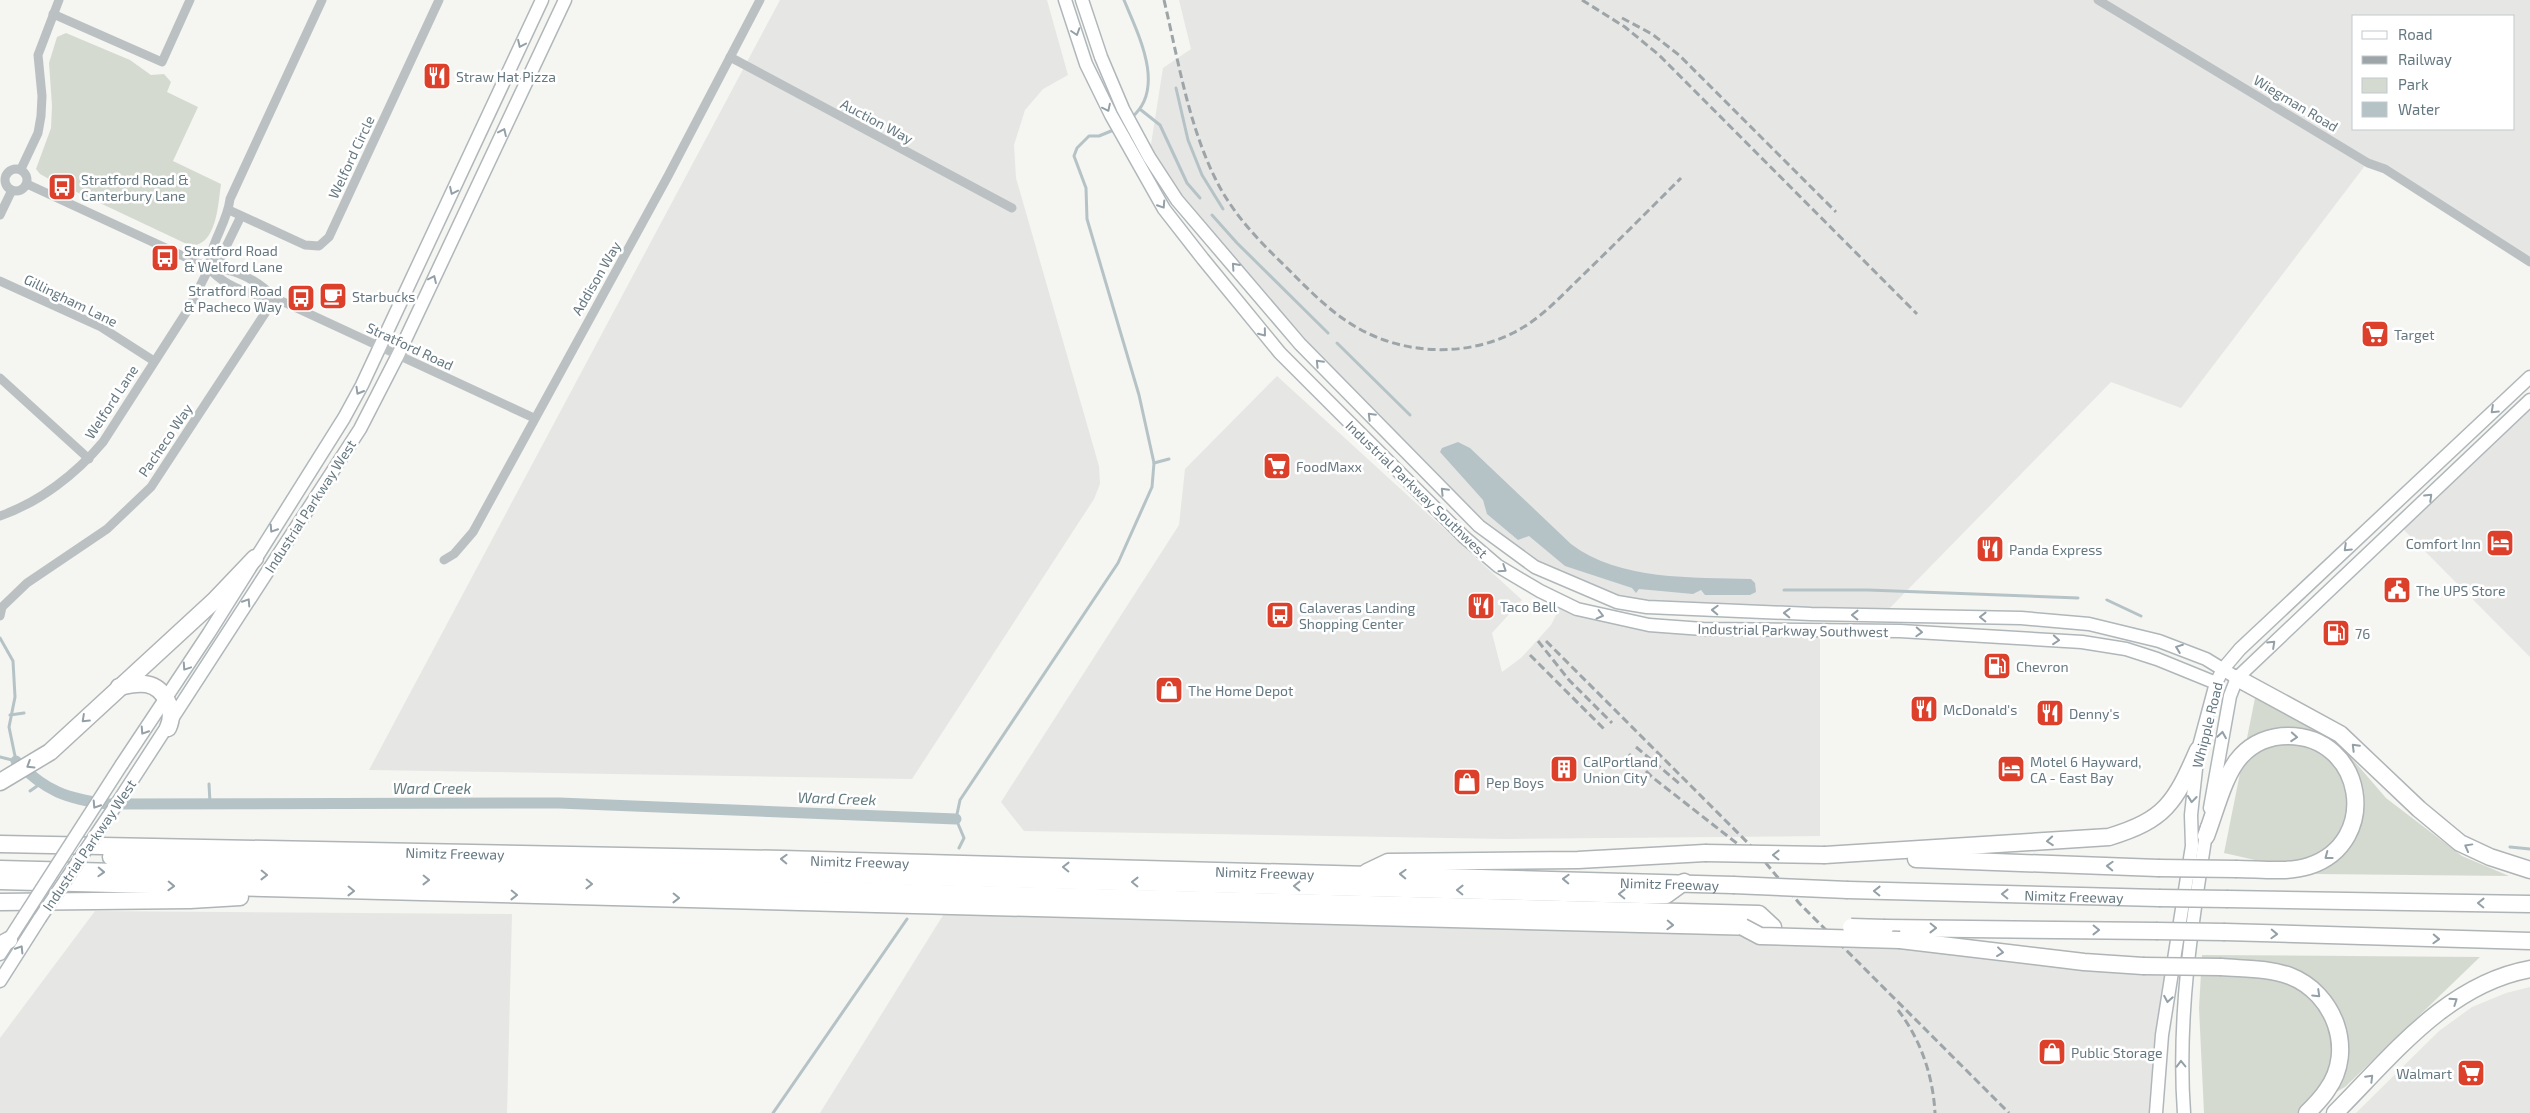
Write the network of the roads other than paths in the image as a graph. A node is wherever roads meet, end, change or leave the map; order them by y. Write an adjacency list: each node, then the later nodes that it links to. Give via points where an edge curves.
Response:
1 (59, 0): 11 (street)
2 (190, 0): 11 (street, via 162,62)
3 (322, 0): 18 (street, via 230,199)
4 (439, 0): 20 (street, Welford Circle, via 329,237 319,246 305,245)
5 (542, 0): 26 (main road, Industrial Parkway West, one-way to 26)
6 (565, 0): 28 (main road, Industrial Parkway West, one-way to 6)
7 (760, 0): 12 (street, Addison Way)
8 (1065, 0): 27 (main road, Industrial Parkway Southwest, one-way to 27, via 1086,64 1164,209)
9 (1082, 0): 25 (main road, Industrial Parkway Southwest, one-way to 9, via 1176,200 1123,109 1100,58)
10 (2098, 0): 21 (street, Wiegman Road, via 2368,162 2386,169)
11 (53, 14): 13 (street, via 38,55 42,96 38,133)
12 (730, 56): 17 (street, Auction Way); 33 (street, Addison Way, via 668,176)
13 (21, 169): 14 (street); 15 (street, via 27,176)
14 (3, 173): 16 (street)
15 (27, 184): 16 (street, via 21,190); 22 (street, Stratford Road)
16 (12, 190): 19 (street)
17 (1012, 208)
18 (229, 210): 20 (street, Welford Circle); 22 (street, via 209,252)
19 (0, 215)
20 (241, 216): 22 (street, via 221,257)
21 (2530, 262)
22 (209, 268): 24 (street, Stratford Road, via 218,279 255,296); 24 (street, Stratford Road, via 224,268 261,284); 29 (street, Welford Lane, via 189,308)
23 (0, 280): 29 (street, Gillingham Lane, via 100,328)
24 (275, 298): 26 (street, Stratford Road); 38 (street, Pacheco Way, via 151,486 107,529 27,583)
25 (1300, 344): 27 (main road); 39 (main road, Industrial Parkway Southwest, one-way to 25, via 1661,608 1617,602 1535,567 1478,526)
26 (380, 348): 28 (street, Stratford Road); 36 (main road, Industrial Parkway West, one-way to 36, via 344,418)
27 (1280, 353): 40 (main road, Industrial Parkway Southwest, one-way to 40, via 1464,537 1498,566 1540,591 1577,609 1617,619 1703,629)
28 (398, 355): 33 (street, Stratford Road); 46 (main road, Industrial Parkway West, one-way to 28, via 341,461)
29 (154, 361): 34 (street, Welford Lane, via 103,442)
30 (2530, 377): 41 (main road, Whipple Road, one-way to 41, via 2240,649)
31 (0, 378): 34 (street)
32 (2530, 400): 42 (main road, Whipple Road, one-way to 32)
33 (534, 418): 37 (street, Addison Way, via 473,532 454,554)
34 (89, 458): 35 (street, Welford Lane, via 52,490)
35 (0, 516)
36 (255, 558): 44 (highway, via 214,601); 45 (main road, Industrial Parkway West, one-way to 45)
37 (444, 560)
38 (1, 610)
39 (1763, 612): 40 (main road); 41 (main road, Industrial Parkway Southwest, one-way to 39, via 2160,641 2089,624 2021,618)
40 (1756, 629): 43 (main road, Industrial Parkway Southwest, one-way to 43, via 1900,631 2082,642 2149,657)
41 (2223, 669): 42 (main road, Industrial Parkway Southwest); 43 (main road, Whipple Road)
42 (2237, 678): 43 (main road); 49 (main road, Whipple Road, one-way to 42, via 2224,725); 54 (highway, one-way to 42, via 2490,857 2447,834 2340,734)
43 (2216, 684): 47 (main road, Whipple Road)
44 (119, 687): 45 (highway, via 146,684 162,691); 48 (highway, one-way to 48, via 50,752)
45 (166, 697): 46 (highway, via 171,714); 64 (main road, Industrial Parkway West, one-way to 64, bridge)
46 (168, 728): 67 (main road, Industrial Parkway West, one-way to 46, bridge)
47 (2198, 750): 52 (highway, one-way to 52, via 2176,795 2155,818 2133,830 2109,837); 68 (main road, Whipple Road, one-way to 68, via 2191,814 2192,846 2162,1034)
48 (5, 779)
49 (2206, 836): 52 (highway, one-way to 52, bridge, via 2233,766 2248,749 2271,738 2293,736 2316,741 2335,754 2351,778 2356,807 2350,830 2338,848 2324,860 2307,867 2158,868); 69 (main road, Whipple Road, one-way to 49, via 2181,1063 2183,1005)
50 (0, 844): 55 (highway, Nimitz Freeway, one-way to 50)
51 (0, 854): 57 (highway, one-way to 51, via 1666,895 1642,895)
52 (1825, 856): 55 (highway, one-way to 55, bridge, via 1705,853 1569,860 1388,862)
53 (0, 869): 62 (highway, one-way to 62, via 1759,914)
54 (2530, 870)
55 (1364, 873): 57 (highway, Nimitz Freeway, one-way to 55)
56 (0, 881): 58 (highway, one-way to 58)
57 (1684, 882): 60 (highway, Nimitz Freeway, one-way to 57, bridge, via 1848,890)
58 (316, 890): 59 (highway, via 190,900); 61 (highway, one-way to 61)
59 (0, 902)
60 (2530, 904)
61 (1743, 927): 62 (highway); 70 (highway, one-way to 70, bridge, via 1760,936 1900,940 2084,962 2260,970 2288,976 2311,988 2329,1008 2339,1034 2339,1061 2328,1090)
62 (1773, 927): 63 (highway, one-way to 63, bridge, via 2225,932)
63 (2530, 941)
64 (5, 943): 65 (main road, Industrial Parkway West)
65 (0, 954)
66 (2530, 969): 71 (highway, one-way to 66, via 2416,1032 2450,1003 2488,982)
67 (0, 981)
68 (2156, 1113)
69 (2184, 1113)
70 (2307, 1113)
71 (2335, 1113)

